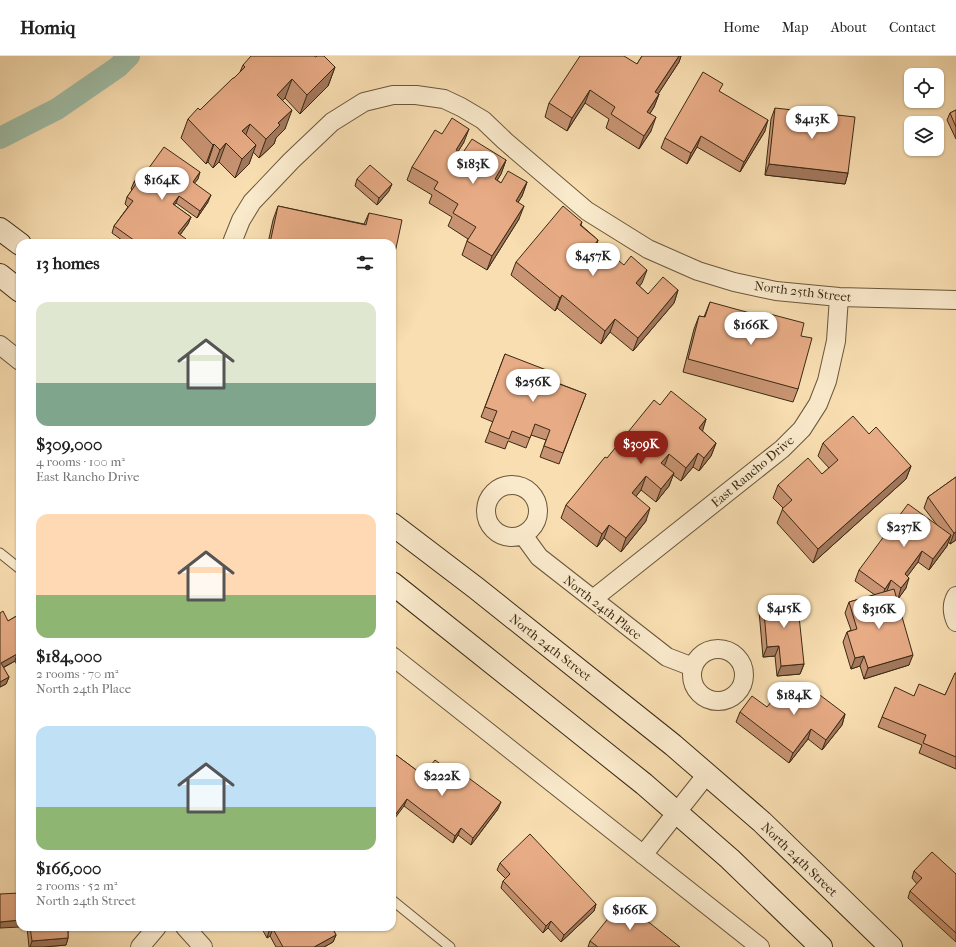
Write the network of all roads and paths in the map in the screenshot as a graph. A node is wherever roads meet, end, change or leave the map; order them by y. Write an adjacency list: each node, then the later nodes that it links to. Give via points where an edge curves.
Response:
1 (0, 229): 3 (main road)
2 (233, 239): 6 (street, North 25th Street, via 252,202 332,122 364,102 393,95 416,95 444,99 483,120 587,211 648,249 698,271 734,282 776,291)
3 (16, 241)
4 (0, 275): 5 (main road)
5 (16, 288)
6 (839, 297): 7 (street, North 25th Street); 16 (street, East Rancho Drive, via 836,341 827,381 818,404 802,428 782,449)
7 (956, 299)
8 (0, 345): 9 (street)
9 (16, 358)
10 (396, 527): 20 (main road, North 24th Street, via 476,588)
11 (523, 535): 16 (street, North 24th Place, via 539,557)
12 (0, 553): 13 (lane)
13 (16, 566)
14 (396, 586): 21 (main road)
15 (956, 596): 17 (street, via 952,606)
16 (593, 599): 19 (street, North 24th Place, via 667,657)
17 (956, 622)
18 (396, 659): 22 (street)
19 (693, 666)
20 (707, 774): 21 (street); 31 (main road, North 24th Street, via 762,822)
21 (677, 812): 22 (street); 30 (main road)
22 (643, 855): 29 (street)
23 (396, 904): 28 (lane)
24 (154, 931): 26 (street)
25 (189, 931): 27 (street)
26 (140, 947)
27 (203, 947)
28 (450, 947)
29 (760, 947)
30 (821, 947)
31 (891, 947)

